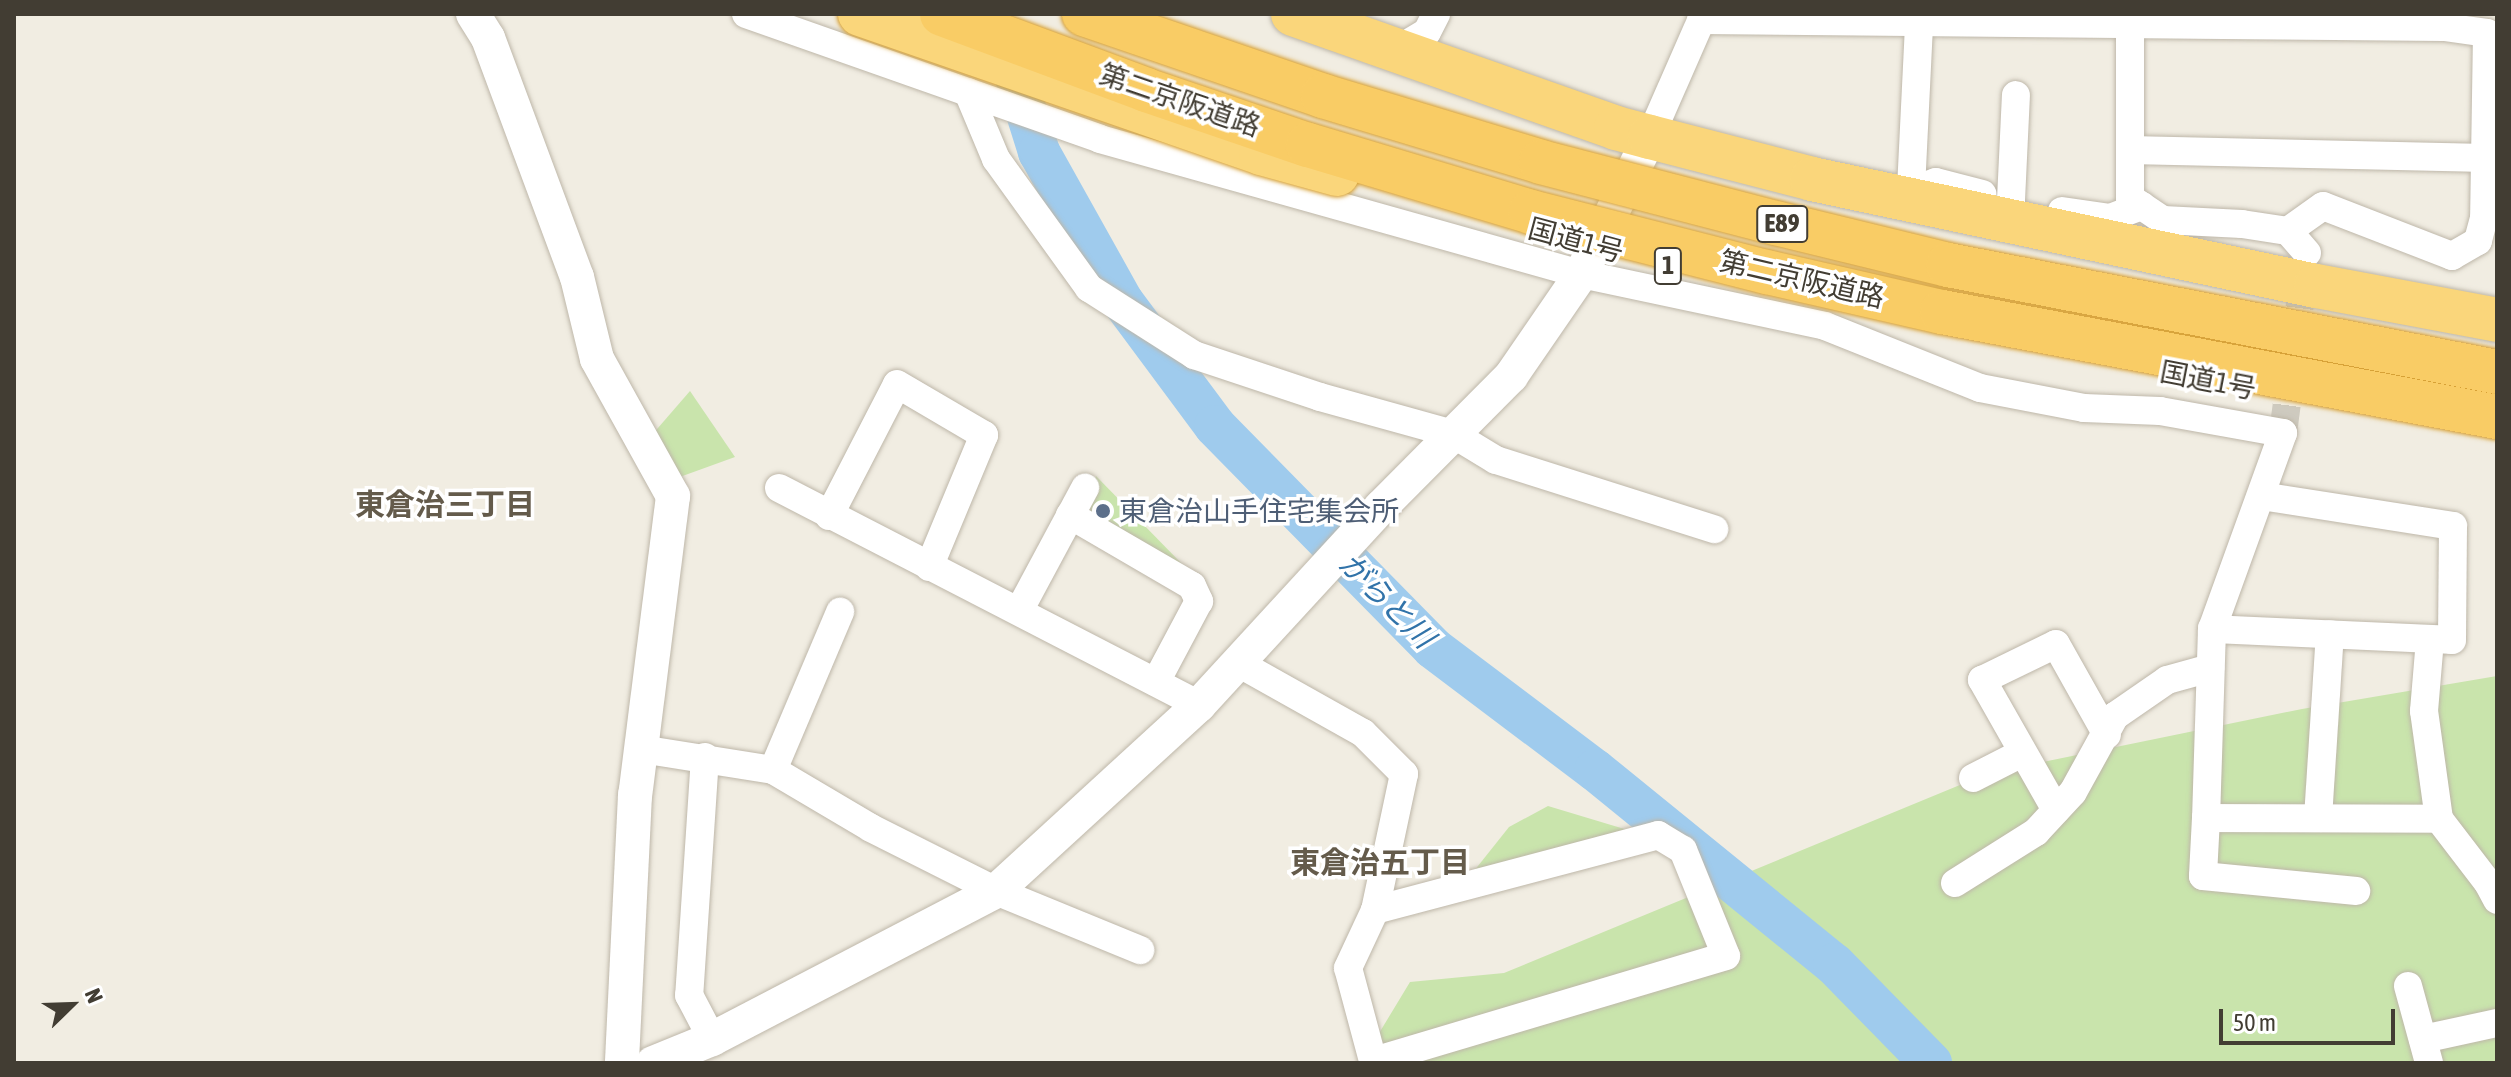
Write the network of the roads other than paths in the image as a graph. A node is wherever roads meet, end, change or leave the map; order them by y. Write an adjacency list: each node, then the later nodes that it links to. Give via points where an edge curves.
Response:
1 (473, 14): 48 (street, via 488,38 577,277 597,359 673,496)
2 (746, 14): 14 (street)
3 (860, 14): 30 (highway, 国道1号 / 1, bridge, via 1261,153 1763,292)
4 (942, 14): 28 (highway, 第二京阪道路 / E89, bridge, via 1308,145 1531,212 1942,312)
5 (1084, 14): 27 (highway, 第二京阪道路 / E89, bridge, via 1323,96 1541,162 1776,223 1948,265)
6 (1293, 14): 16 (highway)
7 (1338, 14): 13 (street)
8 (1436, 14): 13 (street, via 1427,32)
9 (1703, 17): 12 (street); 16 (street)
10 (2129, 19): 11 (street); 12 (street); 17 (street)
11 (2444, 21): 18 (street, via 2487,33)
12 (1919, 23): 19 (street)
13 (1412, 41): 16 (street)
14 (968, 92): 25 (street, via 1100,139); 29 (street, via 996,159 1089,288 1194,355)
15 (2016, 95): 20 (street)
16 (1652, 133): 19 (street); 22 (highway, via 1812,179); 25 (street)
17 (2132, 150): 18 (street); 21 (street, via 2130,198)
18 (2484, 158): 23 (street, via 2484,218 2478,241 2452,256 2323,206)
19 (1913, 189): 20 (street, via 1936,182); 22 (street, via 2024,213)
20 (2011, 200): 21 (street, via 2110,218)
21 (2142, 206): 23 (street, via 2163,220)
22 (2065, 230): 26 (highway)
23 (2288, 231): 24 (street)
24 (2307, 253)
25 (1581, 274): 29 (street, via 1511,376); 33 (street, via 1825,326 1980,388 2084,408 2160,411 2283,433)
26 (2497, 320)
27 (2497, 372)
28 (2497, 417)
29 (1453, 434): 36 (street, via 1496,460); 43 (street)
30 (2497, 437)
31 (779, 488): 35 (street)
32 (1085, 488): 34 (street)
33 (2262, 496): 40 (street); 42 (street, via 2453,526 2452,640)
34 (1070, 515): 38 (street); 45 (street, via 1192,586 1199,601)
35 (829, 516): 37 (street); 37 (street, via 897,384 984,435)
36 (1714, 529)
37 (929, 567): 38 (street)
38 (1019, 611): 45 (street)
39 (840, 612): 51 (street)
40 (2212, 629): 41 (street); 44 (street)
41 (2330, 634): 42 (street); 55 (street)
42 (2430, 639): 56 (street, via 2424,711)
43 (1240, 664): 46 (street); 61 (street, via 1363,733 1404,774)
44 (2210, 668): 47 (street, via 2167,680 2115,716); 54 (street)
45 (1156, 682): 46 (street)
46 (1199, 705): 58 (street)
47 (2107, 735): 49 (street, via 2056,644 1982,680); 53 (street)
48 (641, 749): 50 (street); 67 (street)
49 (2022, 753): 52 (street); 53 (street)
50 (705, 757): 51 (street); 65 (street, via 689,995)
51 (773, 770): 58 (street, via 871,828)
52 (1973, 778)
53 (2056, 810): 57 (street, via 2036,832)
54 (2206, 818): 55 (street); 59 (street, via 2203,876)
55 (2318, 818): 56 (street)
56 (2439, 819): 60 (street)
57 (1955, 883)
58 (996, 891): 62 (street); 65 (street)
59 (2356, 891)
60 (2497, 900)
61 (1375, 910): 61 (street, via 1658,835 1683,850 1726,956 1373,1061 1348,968)
62 (1140, 950)
63 (2408, 986): 66 (street)
64 (2497, 1023): 66 (street)
65 (712, 1039): 68 (street)
66 (2426, 1051)
67 (622, 1063)
68 (653, 1063)

